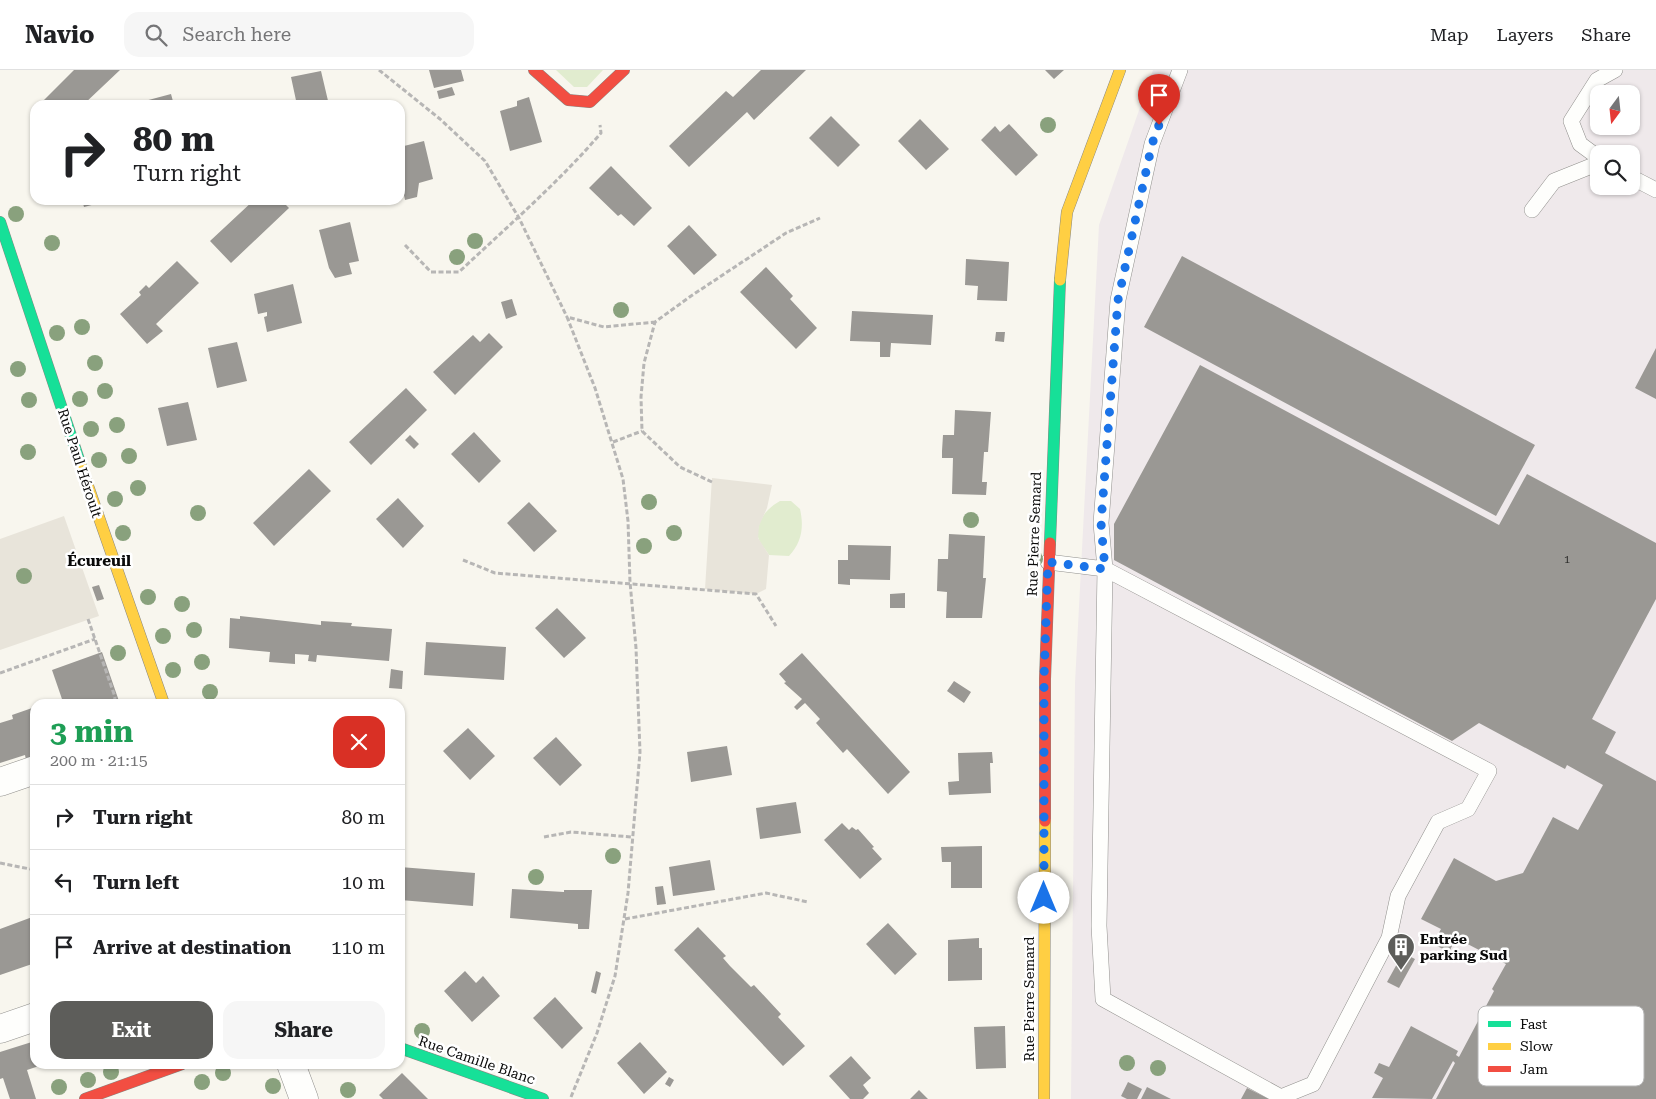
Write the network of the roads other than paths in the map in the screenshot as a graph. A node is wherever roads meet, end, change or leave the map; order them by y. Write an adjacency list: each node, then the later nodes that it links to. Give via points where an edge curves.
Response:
1 (534, 70): 2 (street, via 568,100 590,102)
2 (624, 70)
3 (1120, 70): 12 (street, Rue Pierre Semard, via 1067,212 1058,298)
4 (1180, 70): 13 (lane, via 1152,144 1118,300 1101,523)
5 (1616, 70): 6 (lane, via 1597,80 1571,122 1580,144)
6 (1590, 151)
7 (1590, 167): 10 (lane, via 1554,181)
8 (1640, 181): 9 (lane)
9 (1656, 190)
10 (1532, 210)
11 (0, 222): 14 (street, Rue Paul Héroult, via 100,524)
12 (1048, 562): 13 (lane); 25 (street, Rue Pierre Semard, via 1044,679)
13 (1105, 569): 13 (lane, via 1099,926 1103,999 1281,1098 1312,1084 1389,938 1398,896 1438,822 1468,809 1489,771)
14 (162, 699)
15 (30, 772): 16 (street)
16 (0, 782)
17 (30, 1019): 18 (street)
18 (0, 1029)
19 (405, 1050): 24 (street, Rue Camille Blanc)
20 (168, 1069): 22 (street)
21 (293, 1069): 23 (street)
22 (85, 1099)
23 (304, 1099)
24 (543, 1099)
25 (1044, 1099)

